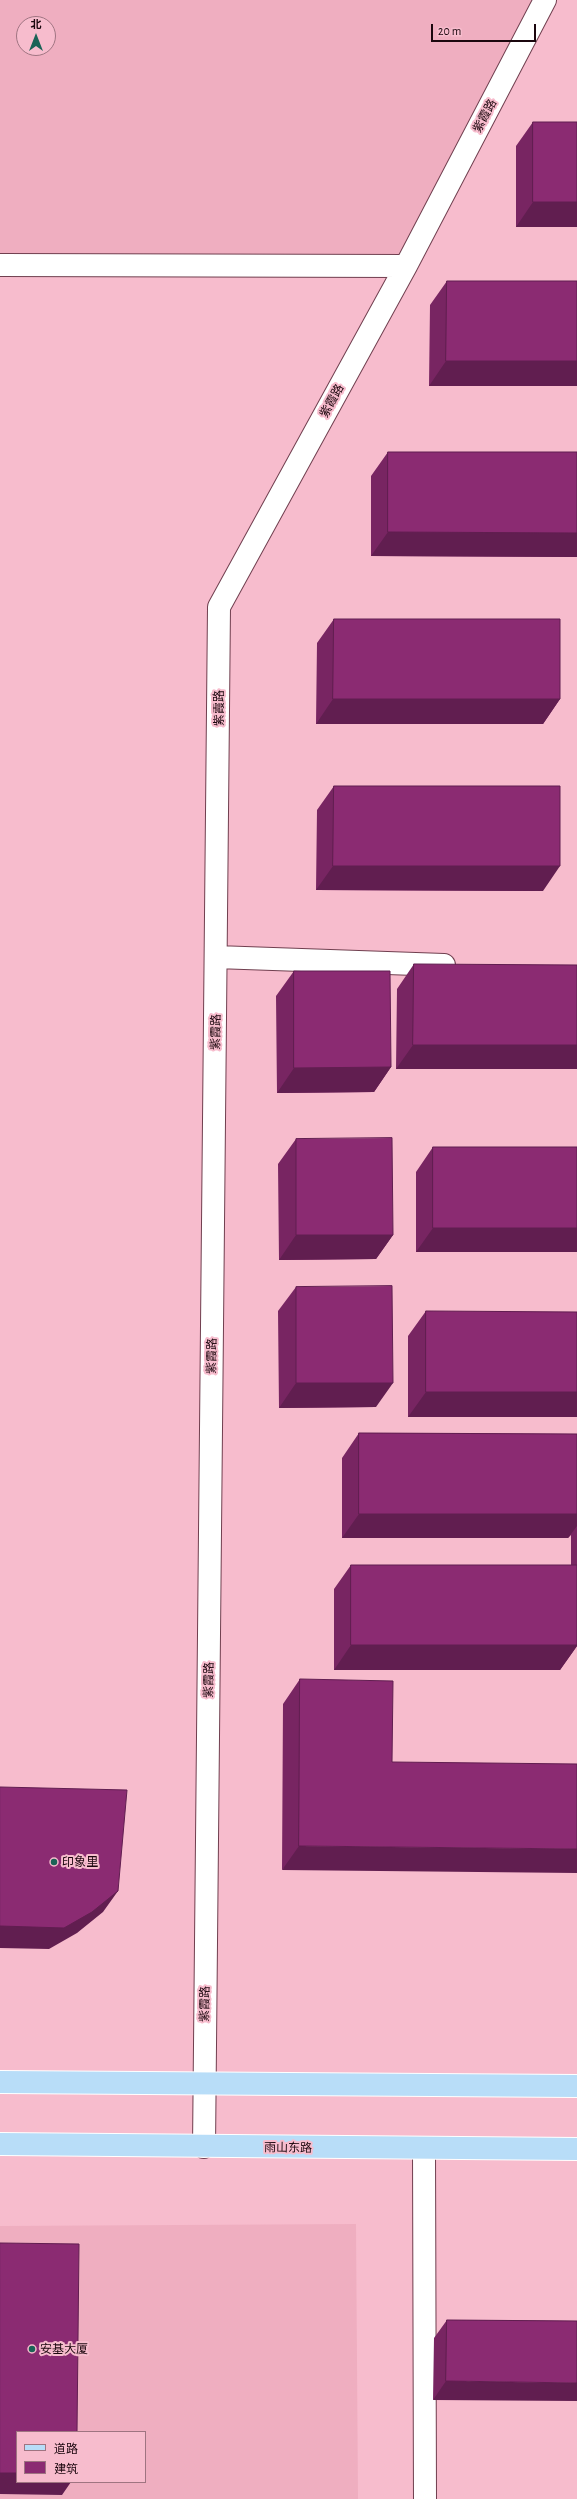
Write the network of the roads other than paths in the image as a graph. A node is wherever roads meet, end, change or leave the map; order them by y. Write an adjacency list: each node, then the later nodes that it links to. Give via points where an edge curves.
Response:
1 (545, 0): 3 (street, 紫霞路)
2 (0, 265): 3 (street)
3 (406, 266): 4 (street, 紫霞路, via 219,608)
4 (216, 958): 5 (street); 7 (street, 紫霞路)
5 (466, 966)
6 (0, 2082): 7 (main road)
7 (204, 2084): 8 (main road); 10 (street, 紫霞路)
8 (577, 2086)
9 (0, 2144): 10 (main road, 雨山东路)
10 (204, 2147): 11 (main road, 雨山东路)
11 (424, 2149): 12 (main road, 雨山东路); 13 (street)
12 (577, 2149)
13 (425, 2499)

